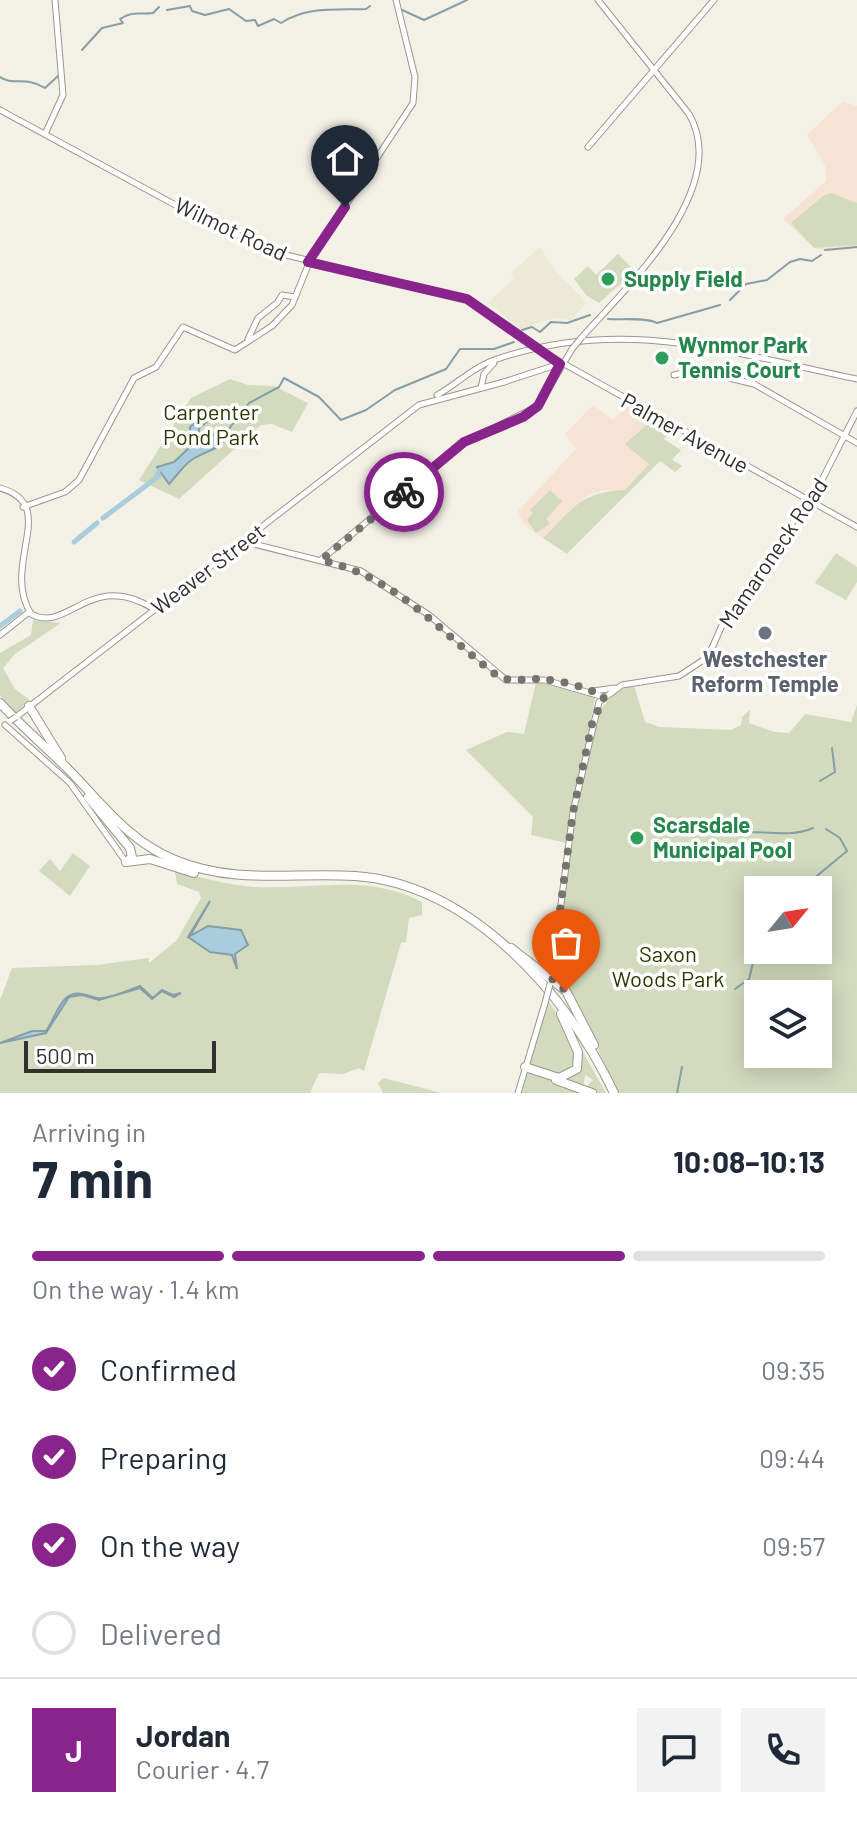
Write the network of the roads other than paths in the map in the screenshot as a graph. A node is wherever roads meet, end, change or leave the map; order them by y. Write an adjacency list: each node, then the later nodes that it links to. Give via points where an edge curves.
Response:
1 (55, 0): 7 (street, via 62,101)
2 (396, 0): 9 (street, via 415,77 413,103)
3 (598, 0): 5 (street)
4 (714, 0): 5 (street)
5 (654, 70): 8 (street); 14 (street, bridge, via 695,127 695,174 654,258)
6 (0, 110): 7 (street, Wilmot Road)
7 (45, 135): 9 (street, Wilmot Road, via 193,214)
8 (588, 147)
9 (308, 262): 10 (street); 11 (street, Wilmot Road, via 467,299)
10 (295, 297): 12 (street, via 272,326); 12 (street, via 282,295 258,318)
11 (516, 335): 14 (street, Palmer Avenue, bridge)
12 (247, 339): 28 (street, via 235,350 185,326 158,364 134,378 79,480 65,492)
13 (502, 358): 16 (street); 19 (street, via 571,344 656,339 712,345); 20 (street, via 490,366)
14 (560, 364): 15 (street, Weaver Street); 18 (street); 27 (street, Palmer Avenue)
15 (545, 369): 18 (street); 20 (street, Weaver Street)
16 (468, 375): 20 (street, via 477,374); 21 (street)
17 (674, 375): 24 (street, via 696,370 746,381)
18 (553, 378): 34 (street, via 529,414 458,446)
19 (857, 379)
20 (481, 386): 21 (street, Weaver Street); 22 (street, Weaver Street)
21 (429, 400): 22 (street, Weaver Street)
22 (415, 408): 30 (street, Weaver Street)
23 (857, 411): 24 (street, Mamaroneck Road)
24 (845, 437): 25 (street); 27 (street, Mamaroneck Road)
25 (857, 443)
26 (0, 488): 28 (street, via 14,494)
27 (810, 499): 29 (street, Palmer Avenue); 41 (street, Mamaroneck Road, via 726,619 704,661 679,676)
28 (23, 507): 31 (street, via 24,523)
29 (857, 527)
30 (256, 532): 32 (street, Weaver Street); 33 (street)
31 (17, 538)
32 (242, 541): 33 (street); 36 (street, Weaver Street)
33 (256, 545): 34 (street)
34 (321, 560): 42 (street, via 361,571 412,603 499,677)
35 (15, 593): 39 (street)
36 (166, 600): 37 (street); 38 (street, Weaver Street)
37 (146, 604): 38 (street); 39 (street, via 104,595 57,618)
38 (154, 609): 45 (street, Weaver Street)
39 (24, 615): 40 (street)
40 (0, 635)
41 (616, 688): 42 (street); 43 (street, Mamaroneck Road)
42 (593, 691): 43 (street); 46 (street)
43 (604, 697): 46 (street, Mamaroneck Road)
44 (0, 706): 48 (highway); 49 (highway)
45 (29, 706): 47 (street, Weaver Street); 49 (highway)
46 (595, 712): 53 (street, Mamaroneck Road, via 573,812)
47 (8, 723): 50 (street, via 63,775)
48 (80, 787): 50 (highway, via 130,848 132,857); 51 (highway, via 120,830 151,852 185,868)
49 (89, 792): 52 (highway, via 137,839 187,865 252,877 380,879 425,895)
50 (126, 862): 51 (highway, via 153,859)
51 (237, 879): 54 (highway, via 360,880 414,894 488,938)
52 (471, 921): 53 (highway); 56 (highway, via 552,996 583,1036)
53 (551, 981): 55 (street, Mamaroneck Road, bridge); 56 (highway, via 575,1005)
54 (559, 1010): 55 (highway, via 577,1047 577,1069 562,1078); 56 (highway)
55 (525, 1069): 57 (street, Mamaroneck Road); 58 (highway)
56 (611, 1091)
57 (518, 1093)
58 (592, 1093)

